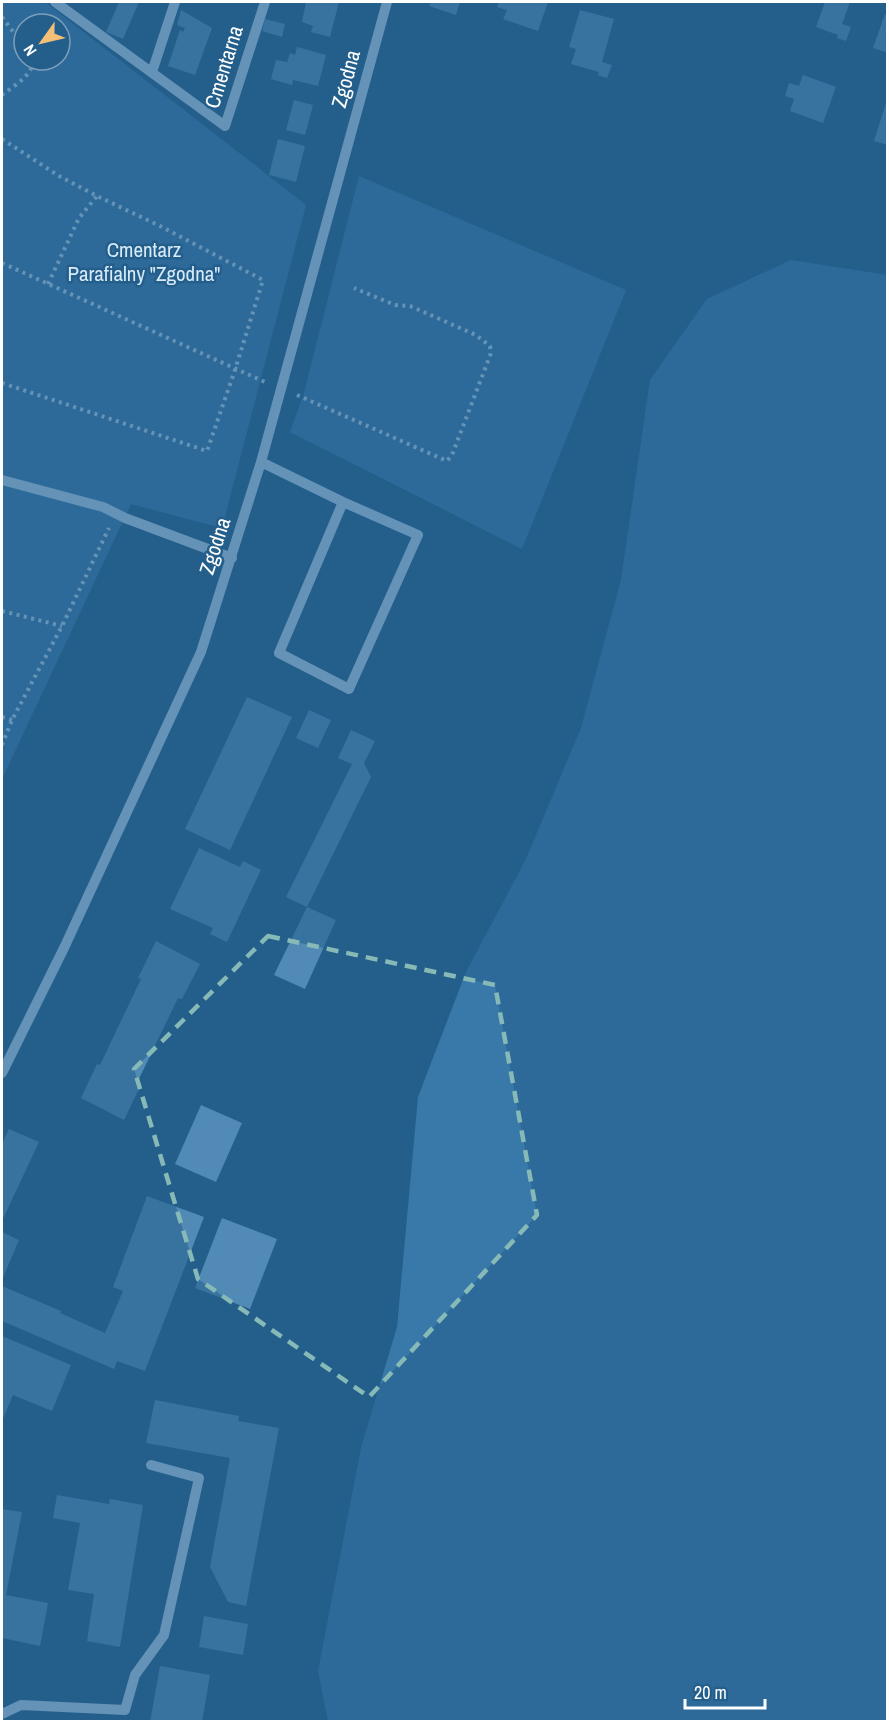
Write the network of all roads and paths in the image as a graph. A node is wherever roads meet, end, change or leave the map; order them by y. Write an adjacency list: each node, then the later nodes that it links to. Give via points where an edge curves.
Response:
1 (55, 2): 8 (street, Cmentarna)
2 (175, 2): 8 (street)
3 (265, 2): 8 (street, Cmentarna, via 225,126)
4 (387, 2): 19 (street, Zgodna)
5 (2, 17): 6 (path)
6 (12, 30)
7 (30, 72): 9 (path)
8 (152, 72)
9 (2, 95)
10 (2, 139): 11 (path)
11 (97, 196): 13 (path, via 79,218); 15 (path, via 263,280)
12 (2, 263): 13 (path)
13 (48, 284): 15 (path)
14 (354, 288): 18 (path, via 395,305 410,306 476,335 490,346 491,353 452,455 447,461)
15 (235, 370): 16 (path); 17 (path, via 207,451)
16 (266, 382)
17 (2, 383)
18 (303, 398)
19 (261, 462): 21 (street); 23 (street, Zgodna)
20 (2, 480): 22 (street)
21 (343, 502): 21 (street, via 279,652 349,689 418,535)
22 (116, 513): 23 (street); 25 (path)
23 (232, 558): 29 (street, Zgodna, via 201,652)
24 (2, 610): 25 (path)
25 (62, 626): 27 (path)
26 (2, 717): 27 (path)
27 (12, 720): 28 (path)
28 (2, 745)
29 (2, 1073)
30 (151, 1466): 31 (street, via 199,1478 164,1635 135,1676 125,1710 21,1705)
31 (2, 1714)

